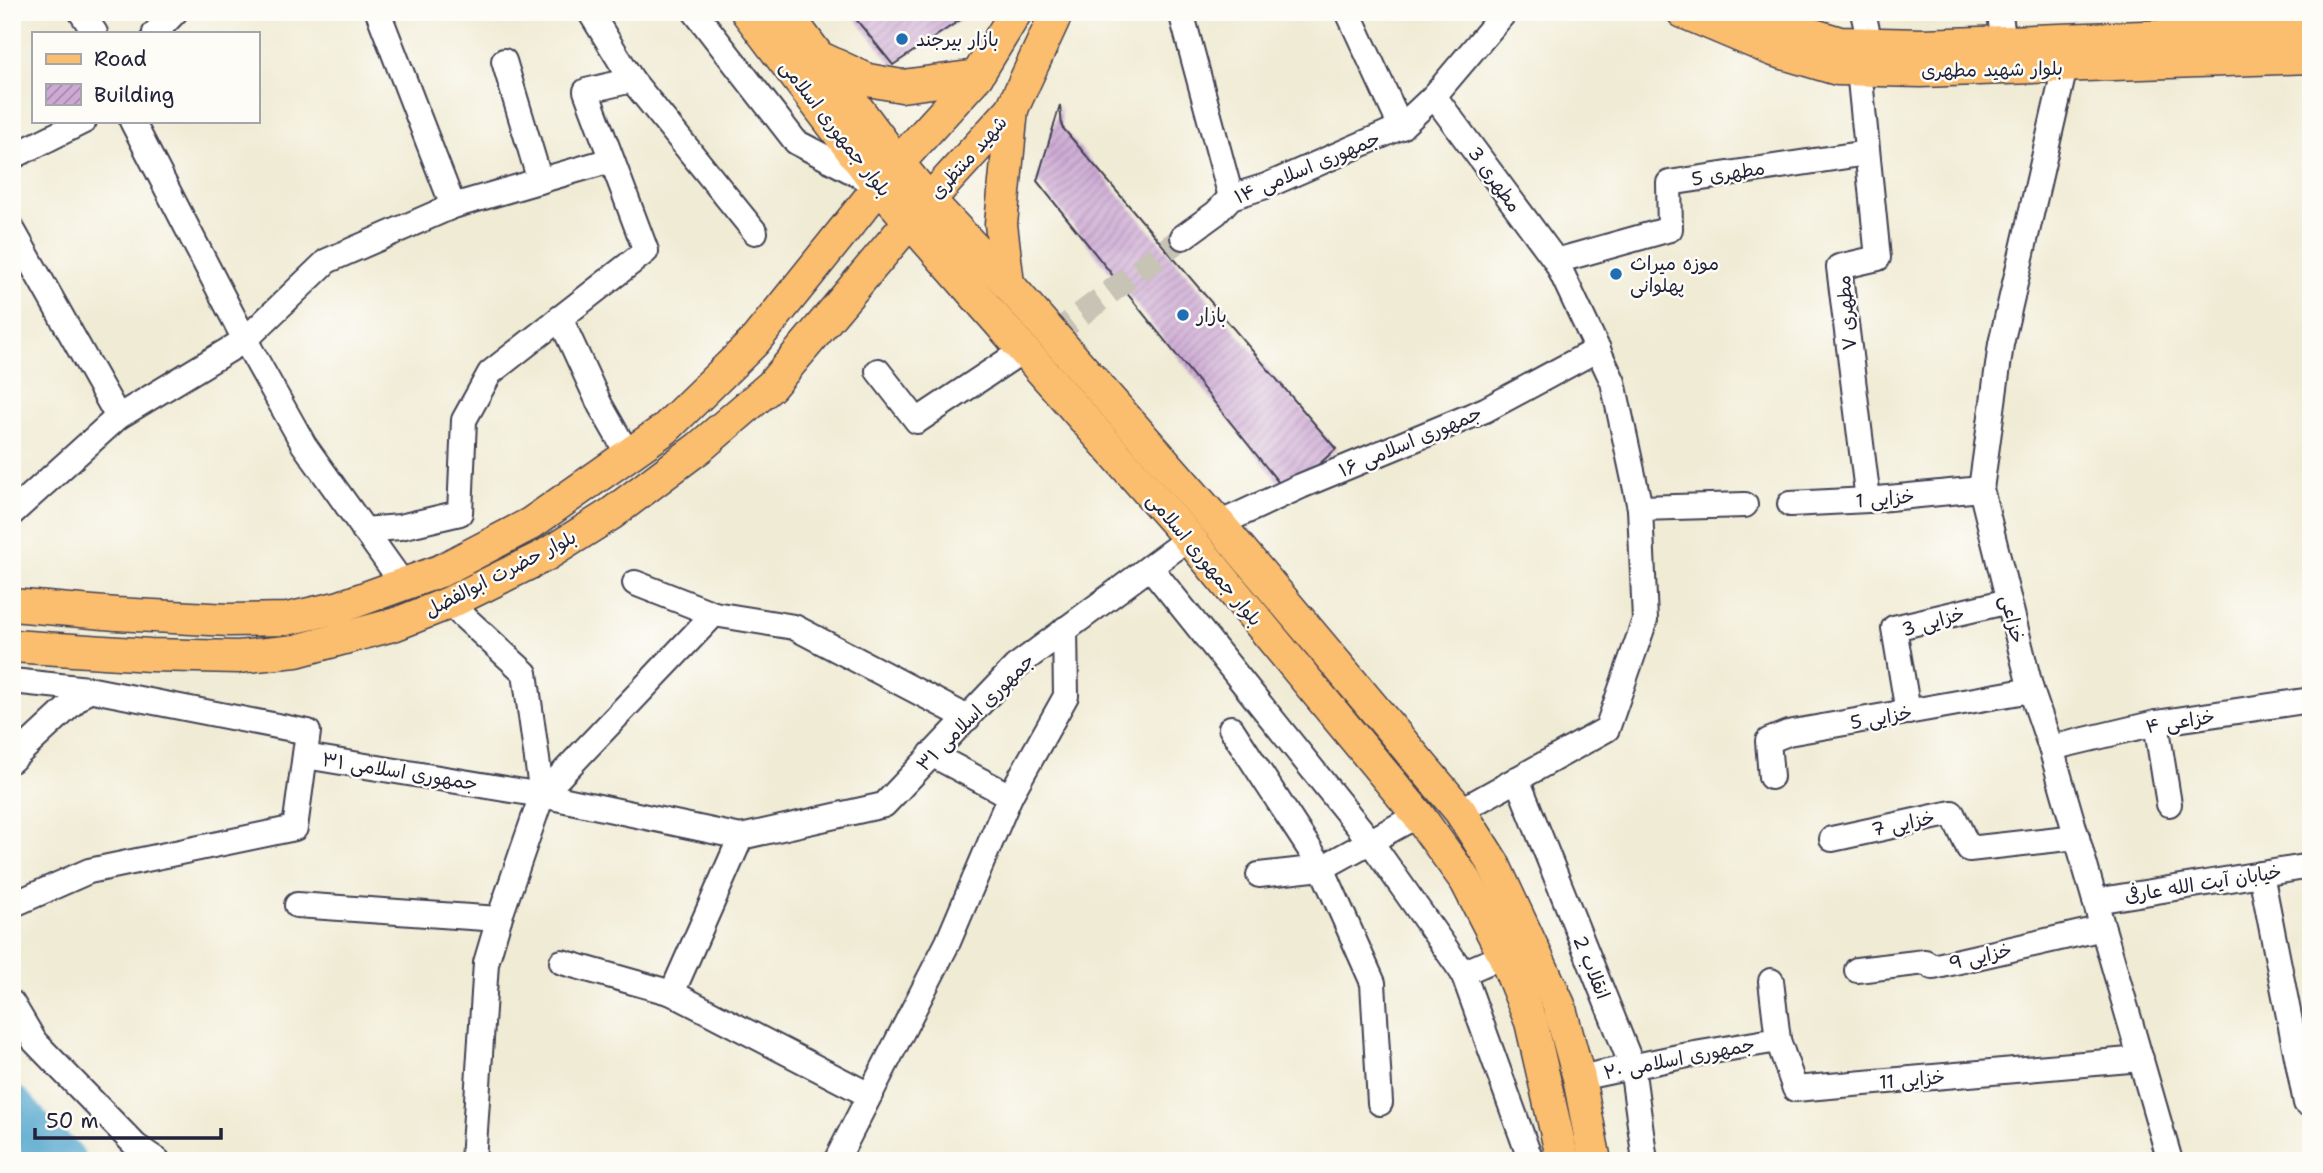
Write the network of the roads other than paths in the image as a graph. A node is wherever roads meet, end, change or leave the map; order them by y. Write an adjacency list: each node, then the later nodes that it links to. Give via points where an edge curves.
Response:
1 (81, 12): 18 (street)
2 (175, 12): 19 (street)
3 (378, 12): 38 (street)
4 (590, 12): 26 (street)
5 (695, 12): 35 (street, via 796,142)
6 (747, 12): 35 (main road, بلوار جمهوری اسلامی)
7 (785, 12): 20 (main road, بلوار جمهوری اسلامی)
8 (1016, 12): 25 (main road)
9 (1056, 12): 28 (main road, شهید منتظری)
10 (1181, 12): 37 (street)
11 (1348, 12): 31 (street)
12 (1505, 12): 27 (street)
13 (1683, 12): 21 (main road, بلوار شهید مطهری, via 1773,50 1837,69)
14 (1751, 12): 21 (main road, بلوار شهید مطهری, via 1840,43)
15 (1863, 12): 21 (street, مطهری ۷)
16 (2002, 27): 17 (main road, بلوار شهید مطهری); 21 (main road, بلوار شهید مطهری)
17 (2311, 31)
18 (94, 32)
19 (156, 32)
20 (820, 57): 25 (main road, via 868,80 902,86); 35 (main road, بلوار جمهوری اسلامی)
21 (1864, 57): 24 (main road, بلوار شهید مطهری, via 1922,71); 32 (street, مطهری ۷)
22 (2311, 57): 24 (main road, بلوار شهید مطهری)
23 (504, 61): 36 (street)
24 (2065, 67): 52 (street, خزاعی, via 2001,344)
25 (977, 76): 35 (main road)
26 (632, 80): 34 (street, via 586,91); 41 (street)
27 (1434, 96): 31 (street); 43 (street, مطهری 3)
28 (1012, 109): 39 (main road, شهید منتظری); 44 (main road, via 1001,224)
29 (82, 122): 33 (street)
30 (133, 122): 46 (street)
31 (1401, 127): 37 (street, جمهوری اسلامی ۱۴)
32 (1867, 153): 43 (street, مطهری 5, via 1669,183 1670,229); 53 (street, مطهری ۷, via 1878,258 1839,267)
33 (12, 157)
34 (611, 160): 36 (street); 45 (street, via 646,251)
35 (888, 174): 39 (main road, بلوار جمهوری اسلامی); 51 (main road, بلوار حضرت ابوالفضل, via 754,342 666,429)
36 (540, 181): 38 (street)
37 (1231, 197): 42 (street, جمهوری اسلامی ۱۴)
38 (453, 206): 46 (street, via 327,261)
39 (920, 211): 44 (main road, بلوار جمهوری اسلامی); 48 (main road, بلوار جمهوری اسلامی); 65 (main road, بلوار حضرت ابوالفضل, via 771,386 700,447 611,514 546,555)
40 (12, 229): 50 (street)
41 (755, 232)
42 (1183, 237)
43 (1556, 261): 47 (street, مطهری 3)
44 (1008, 284): 58 (main road, بلوار جمهوری اسلامی)
45 (560, 318): 51 (street); 59 (street, via 490,373 464,420 460,513)
46 (245, 340): 50 (street); 59 (street, via 304,445)
47 (1598, 349): 56 (street, مطهری 3, via 1613,382); 58 (street, جمهوری اسلامی ۱۶, via 1485,410)
48 (1022, 351): 49 (street, via 917,421); 60 (main road, بلوار جمهوری اسلامی)
49 (878, 371)
50 (118, 418): 57 (street)
51 (629, 456): 63 (main road, بلوار حضرت ابوالفضل, via 530,524 440,571)
52 (1980, 489): 53 (street, خزایی 1); 64 (street, خزاعی)
53 (1868, 500): 54 (street, خزایی 1)
54 (1790, 504)
55 (1745, 505): 56 (street)
56 (1640, 508): 83 (street, مطهری 3, via 1645,620 1607,729)
57 (12, 513)
58 (1219, 524): 87 (main road, بلوار جمهوری اسلامی)
59 (364, 530): 63 (street)
60 (1189, 538): 61 (street, جمهوری اسلامی ۳۱); 88 (main road, بلوار جمهوری اسلامی)
61 (1150, 566): 68 (street, جمهوری اسلامی ۳۱); 92 (street)
62 (635, 583): 67 (street)
63 (403, 584): 66 (main road, بلوار حضرت ابوالفضل, via 340,607 287,618 217,619)
64 (2009, 601): 72 (street, خزاعی); 74 (street, خزایی 3, via 1894,628)
65 (449, 603): 69 (main road, بلوار حضرت ابوالفضل, via 396,624 296,651 150,655); 84 (street, via 525,673)
66 (12, 605)
67 (714, 614): 75 (street, via 794,626); 84 (street)
68 (1065, 629): 75 (street, جمهوری اسلامی ۳۱, via 1015,667); 85 (street, via 1066,696)
69 (12, 646)
70 (12, 681): 71 (street)
71 (88, 689): 80 (street, via 308,732); 81 (street)
72 (2031, 690): 74 (street, خزایی 5); 78 (street, خزاعی)
73 (2311, 700): 76 (street, خزاعی ۴)
74 (1908, 712): 82 (street, خزایی 5, via 1788,733 1768,741)
75 (968, 718): 79 (street, جمهوری اسلامی ۳۱)
76 (2156, 723): 78 (street, خزاعی ۴); 86 (street)
77 (1231, 729): 94 (street)
78 (2051, 748): 90 (street, خزاعی)
79 (931, 754): 85 (street); 89 (street, جمهوری اسلامی ۳۱, via 884,805)
80 (304, 756): 84 (street, جمهوری اسلامی ۳۱); 98 (street, via 295,828 89,871)
81 (12, 760)
82 (1771, 777)
83 (1517, 779): 87 (street, مطهری 3); 111 (street, انقلاب 2)
84 (542, 795): 89 (street, جمهوری اسلامی ۳۱); 100 (street)
85 (1010, 796): 113 (street, via 948,942)
86 (2169, 804)
87 (1460, 811): 112 (main road, بلوار جمهوری اسلامی, via 1493,863 1559,1005)
88 (1418, 815): 92 (street); 102 (main road, بلوار جمهوری اسلامی, via 1466,881)
89 (741, 837): 107 (street)
90 (2077, 837): 91 (street, خزایی 7, via 1969,849 1952,813); 97 (street, خزاعی)
91 (1832, 839)
92 (1370, 841): 94 (street); 105 (street)
93 (2311, 866): 95 (street, خیابان آیت الله عارفی)
94 (1322, 868): 96 (street); 114 (street, via 1373,983)
95 (2260, 874): 97 (street, خیابان آیت الله عارفی); 115 (street)
96 (1259, 875)
97 (2095, 901): 101 (street, خزاعی)
98 (12, 905)
99 (298, 905): 100 (street)
100 (499, 919): 117 (street, via 486,963)
101 (2103, 928): 104 (street, خزایی 9, via 1933,967 1925,962); 110 (street, خزاعی)
102 (1504, 955): 105 (street); 120 (main road, بلوار جمهوری اسلامی, via 1531,1023)
103 (562, 961): 107 (street)
104 (1857, 970)
105 (1463, 973): 119 (street)
106 (1771, 981): 109 (street, خزایی 11)
107 (672, 993): 113 (street)
108 (12, 1003): 116 (street, via 35,1042 136,1146)
109 (1778, 1040): 110 (street, خزایی 11, via 1795,1089); 111 (street, جمهوری اسلامی ۲۰)
110 (2140, 1059): 123 (street, خزاعی)
111 (1632, 1066): 112 (street, جمهوری اسلامی ۲۰); 122 (street, انقلاب 2)
112 (1579, 1078): 121 (main road, بلوار جمهوری اسلامی)
113 (869, 1095): 118 (street)
114 (1380, 1103)
115 (2306, 1103)
116 (158, 1161)
117 (473, 1161)
118 (836, 1161)
119 (1531, 1161)
120 (1563, 1161)
121 (1595, 1161)
122 (1645, 1161)
123 (2170, 1161)

